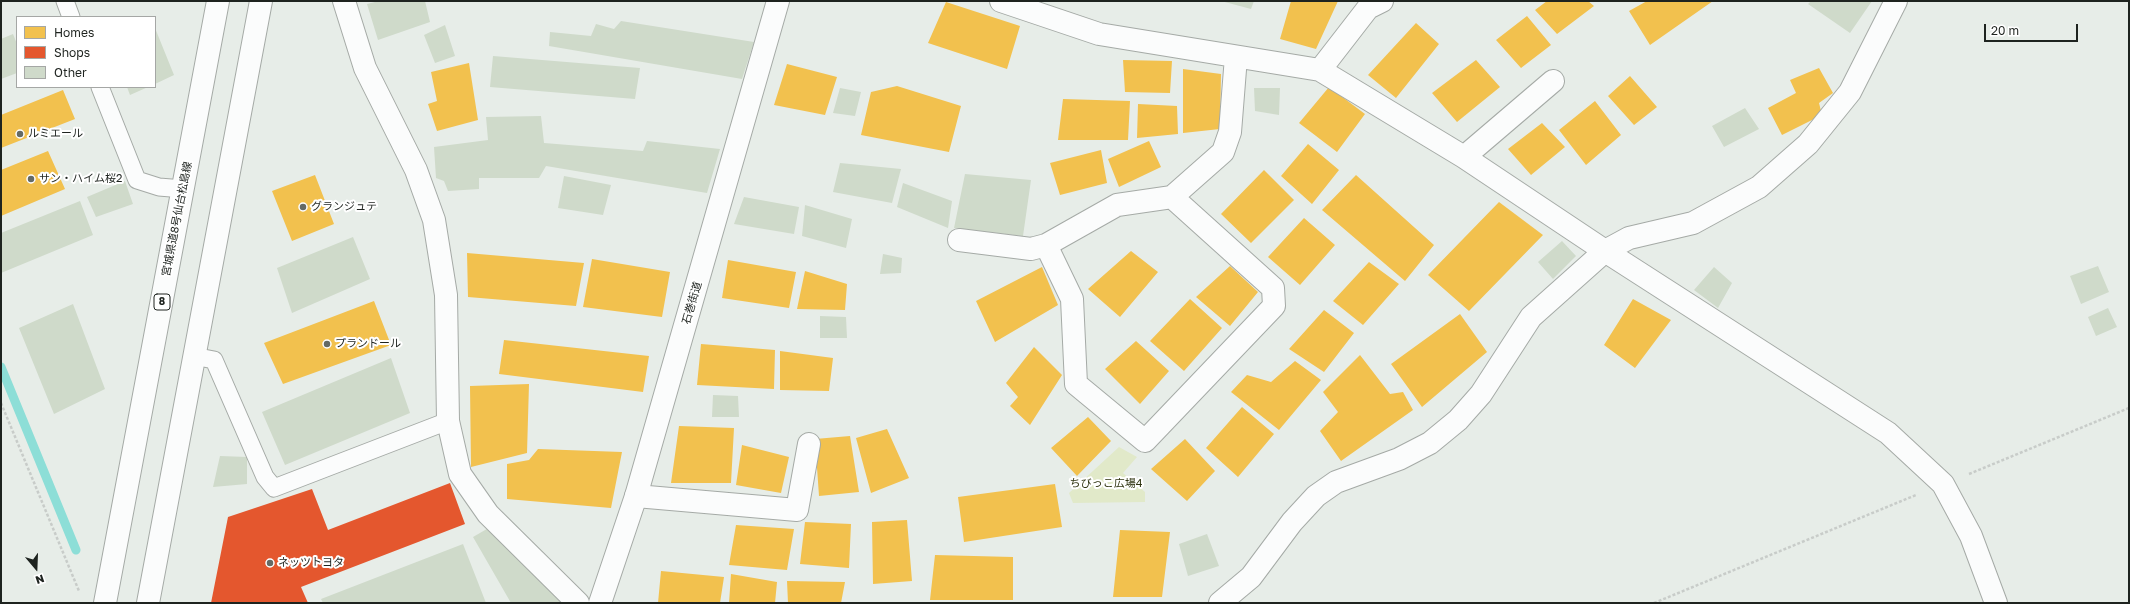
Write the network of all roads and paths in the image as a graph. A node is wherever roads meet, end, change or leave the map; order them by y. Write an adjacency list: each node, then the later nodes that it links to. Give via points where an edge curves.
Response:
1 (65, 1): 9 (lane)
2 (218, 1): 15 (street, 宮城県道8号仙台松島線 / 8)
3 (261, 1): 20 (street)
4 (344, 1): 23 (street, via 365,68 416,170 434,220 446,295)
5 (778, 1): 26 (street, 石巻街道)
6 (1001, 1): 10 (street, via 1099,34)
7 (1896, 1): 19 (street, via 1850,92 1808,144 1759,187 1693,223 1628,238)
8 (1371, 3): 11 (street)
9 (71, 16)
10 (1236, 57): 11 (street); 16 (street, via 1230,132 1223,152)
11 (1320, 70): 14 (street)
12 (1553, 81): 14 (street)
13 (100, 88): 15 (lane, via 137,180 159,187)
14 (1464, 157): 19 (street)
15 (183, 189): 28 (street, 宮城県道8号仙台松島線 / 8)
16 (1172, 197): 18 (street, via 1117,205); 18 (street, via 1273,288 1274,306 1145,441 1076,384 1072,299)
17 (959, 240): 18 (street, via 1031,249)
18 (1046, 245)
19 (1605, 251): 25 (street, via 1888,433); 32 (street, via 1531,317 1481,394 1458,420 1430,443 1399,459 1336,482 1316,496 1292,522 1251,577)
20 (194, 356): 23 (lane, via 214,360 265,477 274,488); 29 (street)
21 (1, 403): 27 (path)
22 (2129, 408): 25 (path)
23 (448, 421): 30 (street, via 460,474 488,514)
24 (809, 444): 26 (street, via 797,510)
25 (1943, 484): 33 (path); 34 (street, via 1971,536)
26 (636, 496): 31 (street, 石巻街道)
27 (82, 596)
28 (105, 603)
29 (148, 603)
30 (578, 603)
31 (600, 603)
32 (1220, 603)
33 (1654, 603)
34 (1996, 603)

